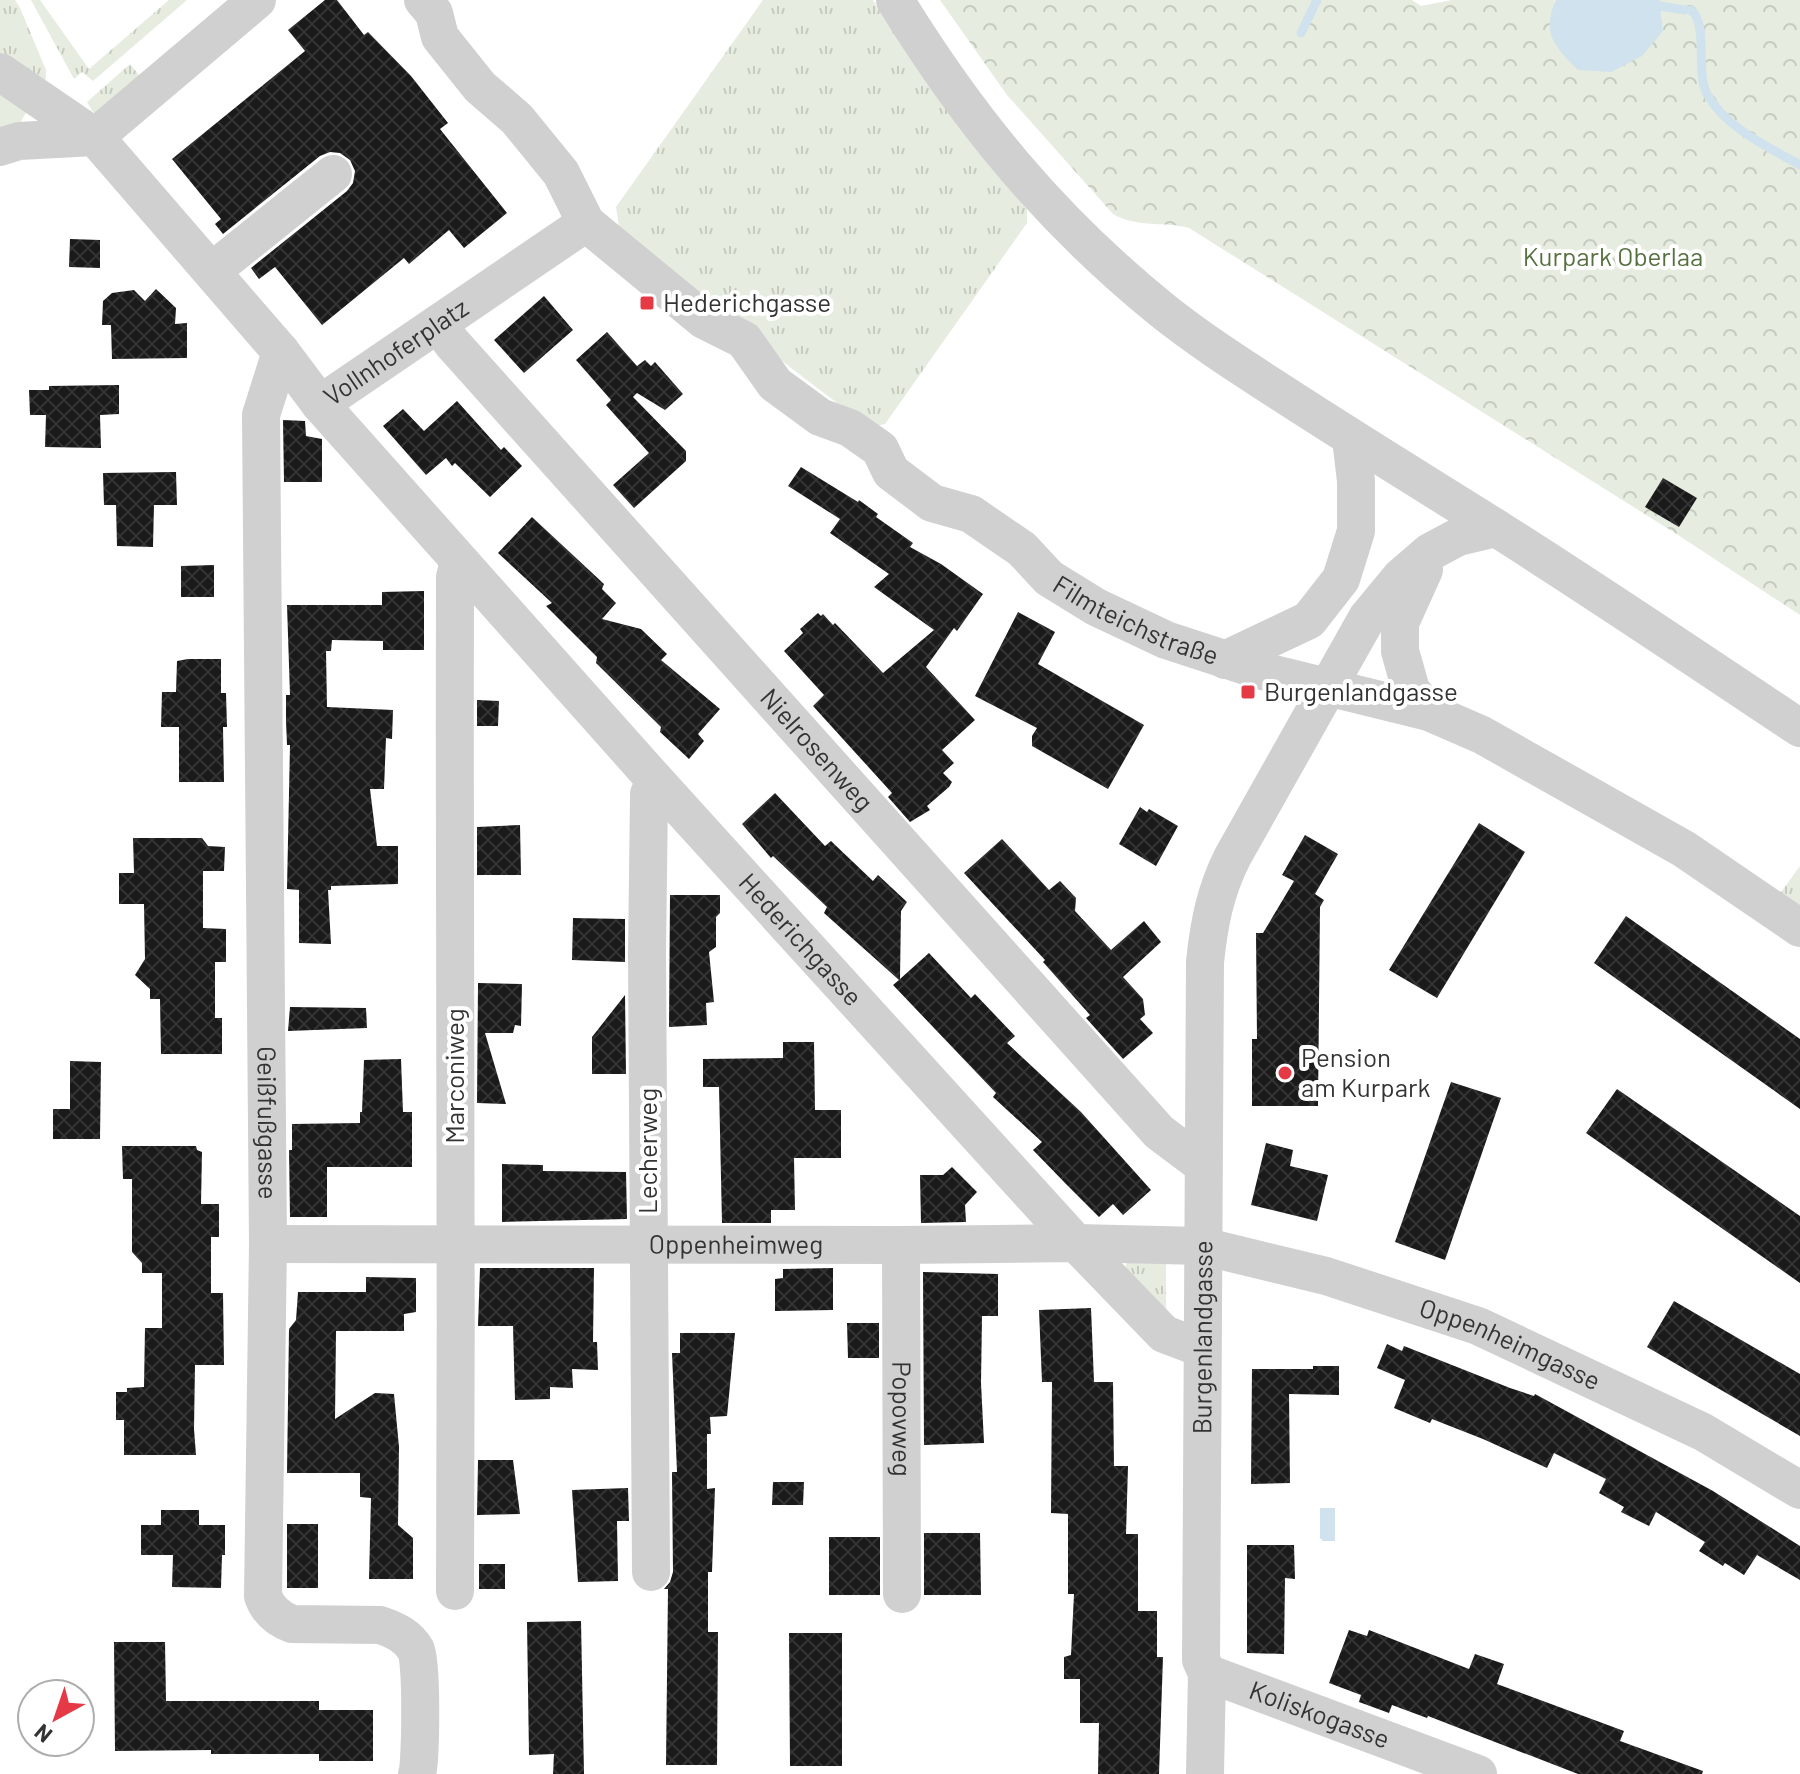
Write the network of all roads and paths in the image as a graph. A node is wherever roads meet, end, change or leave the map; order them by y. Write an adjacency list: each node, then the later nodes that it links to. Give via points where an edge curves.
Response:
1 (257, 0): 5 (street)
2 (423, 0): 8 (street, via 434,13 440,37 561,173)
3 (895, 0): 13 (street, via 1001,153 1051,209 1163,311)
4 (0, 72): 5 (street, Vollnhoferplatz)
5 (95, 137): 6 (street); 9 (street, Vollnhoferplatz)
6 (0, 147)
7 (333, 174): 9 (street)
8 (586, 223): 10 (street, Vollnhoferplatz); 17 (street, Filmteichstraße, via 704,320 744,340 775,384 820,417 850,428 880,449 891,472 932,503 971,514 1022,549 1049,578 1096,607)
9 (212, 271): 11 (street, Vollnhoferplatz)
10 (438, 324): 12 (street, Vollnhoferplatz); 23 (street, Nielrosenweg, via 1159,1132)
11 (281, 352): 12 (street, Vollnhoferplatz); 25 (street, Geißfußgasse, via 261,415)
12 (320, 404): 16 (street, Hederichgasse)
13 (1351, 439): 14 (street); 17 (street, via 1356,531 1341,579 1309,620)
14 (1496, 528): 15 (street, Burgenlandgasse, via 1458,537); 20 (street)
15 (1430, 552): 18 (street, Burgenlandgasse, via 1367,618); 19 (street, via 1400,623 1400,651 1411,690)
16 (459, 561): 21 (street, Hederichgasse); 26 (street, Marconiweg)
17 (1225, 660): 18 (street, Filmteichstraße)
18 (1328, 688): 19 (street, Filmteichstraße); 23 (street, Burgenlandgasse, via 1233,856 1214,901 1205,962)
19 (1429, 712): 22 (street, Filmteichstraße, via 1496,743 1658,834)
20 (1800, 728)
21 (655, 780): 24 (street, Hederichgasse); 27 (street, Lecherweg, via 649,794)
22 (1800, 928)
23 (1203, 1165): 29 (street, Burgenlandgasse)
24 (1076, 1243): 28 (street, Oppenheimweg); 29 (street, Oppenheimweg); 30 (street, Hederichgasse, via 1164,1334)
25 (268, 1244): 26 (street, Oppenheimweg); 36 (street, Geißfußgasse, via 263,1596 274,1613 292,1624 380,1625 410,1643 419,1661)
26 (457, 1244): 27 (street, Oppenheimweg); 33 (street, Marconiweg)
27 (648, 1245): 28 (street, Oppenheimweg); 32 (street, Lecherweg)
28 (901, 1245): 34 (street, Popovweg)
29 (1202, 1246): 30 (street, Burgenlandgasse); 31 (street, Oppenheimgasse, via 1326,1276 1478,1326 1703,1432)
30 (1201, 1348): 35 (street, Burgenlandgasse, via 1201,1660)
31 (1800, 1490)
32 (651, 1572)
33 (455, 1591)
34 (902, 1594)
35 (1207, 1673): 37 (street, Burgenlandgasse); 38 (street, Koliskogasse)
36 (417, 1774)
37 (1205, 1774)
38 (1478, 1774)

